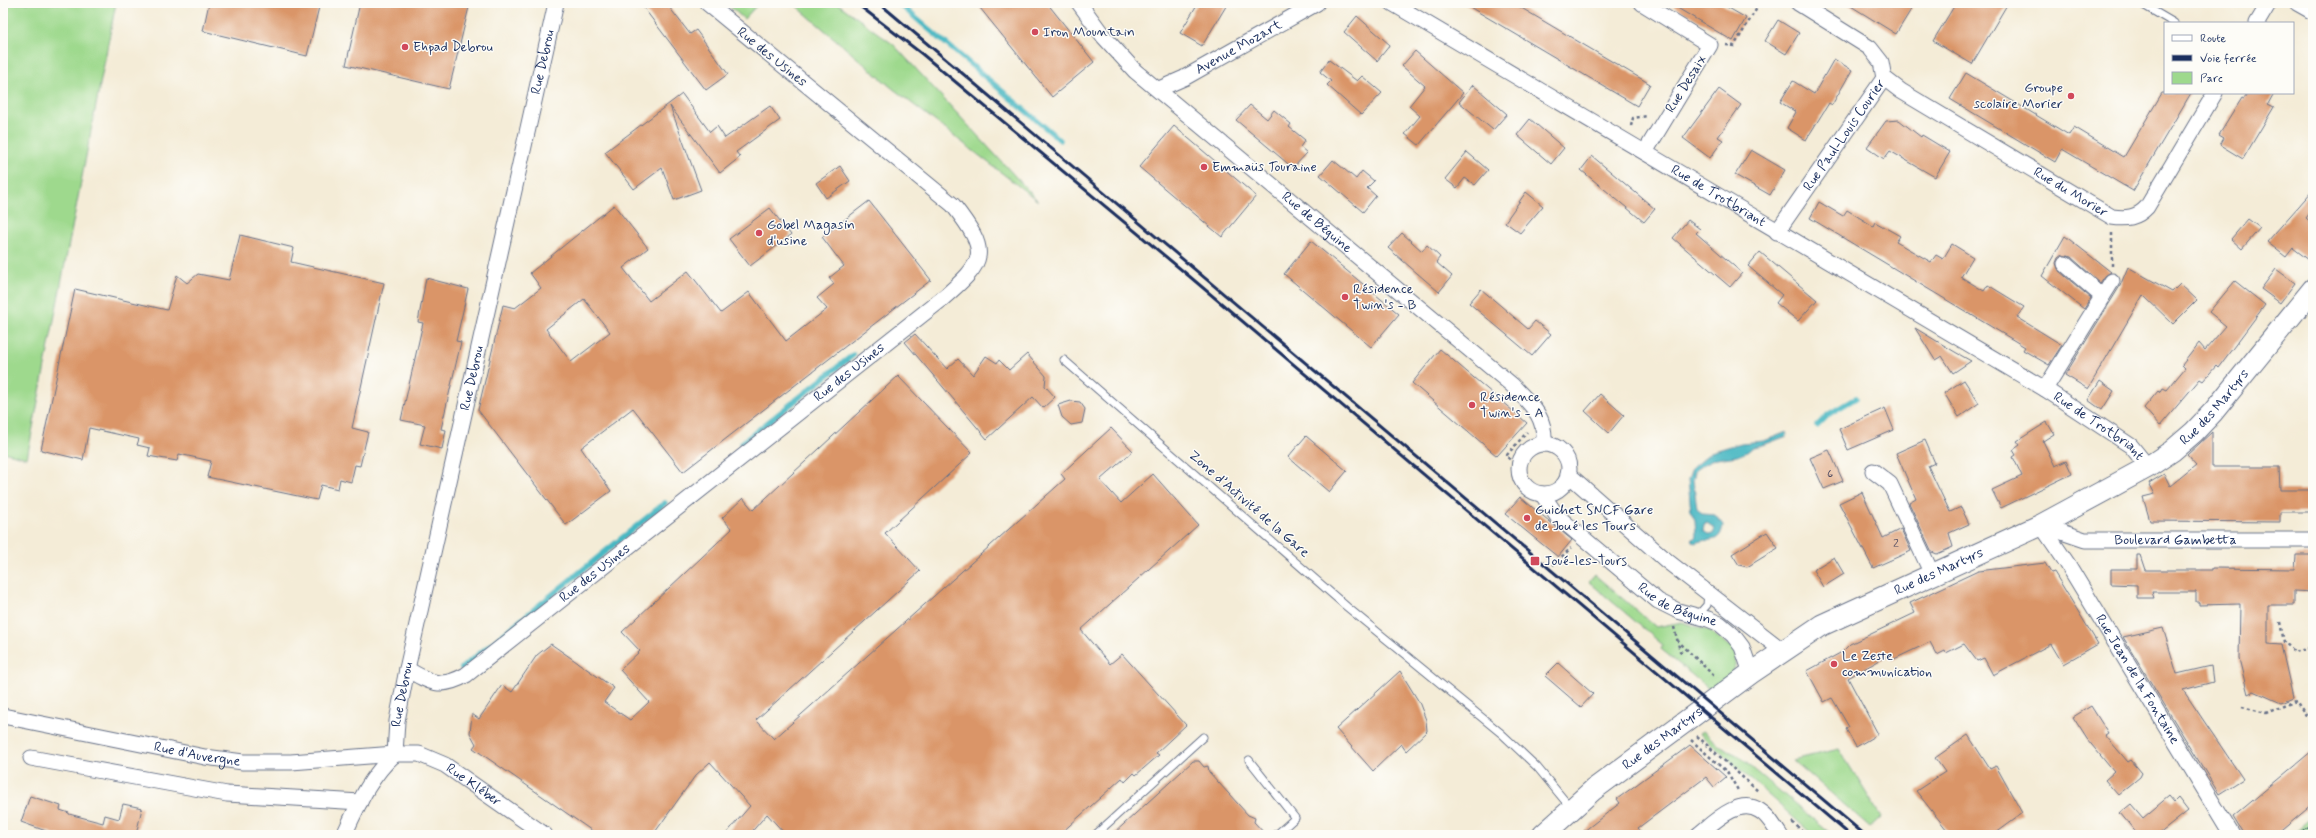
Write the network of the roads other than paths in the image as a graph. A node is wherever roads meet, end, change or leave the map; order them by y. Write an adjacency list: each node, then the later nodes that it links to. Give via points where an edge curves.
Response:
1 (556, 3): 36 (street, Rue Debrou)
2 (707, 3): 36 (street, Rue des Usines, via 953,205 972,231 979,252 976,266 942,299 466,675 446,683 434,683)
3 (1079, 3): 15 (street, Rue de Béguine, via 1104,37 1136,71)
4 (1317, 3): 15 (street, Avenue Mozart, via 1184,78)
5 (1392, 3): 17 (street, Rue de Trotbriant)
6 (1642, 3): 17 (street, Rue Desaix, via 1710,45)
7 (1798, 3): 14 (street, Rue Paul-Louis Courier, via 1870,48 1881,62)
8 (2140, 3): 12 (lane)
9 (2269, 3): 13 (street)
10 (2297, 3): 11 (street)
11 (2313, 12)
12 (2172, 22)
13 (2258, 22)
14 (1884, 78): 16 (street, Rue du Morier, via 1901,91 2112,217 2132,217 2147,207); 18 (street, Rue Paul-Louis Courier)
15 (1159, 89): 25 (street, Rue de Béguine, via 1512,385 1543,422)
16 (2214, 94)
17 (1645, 152): 18 (street, Rue de Trotbriant)
18 (1777, 232): 24 (street, Rue de Trotbriant)
19 (2065, 264): 22 (street)
20 (2112, 281): 22 (street, Rue de Trotbriant)
21 (2313, 289): 26 (main road, Rue des Martyrs, via 2213,412 2194,432)
22 (2102, 296): 24 (street, Rue de Trotbriant)
23 (1064, 360): 44 (lane, Zone d’Activité de la Gare, via 1347,607 1502,734 1537,767)
24 (2045, 388): 26 (street, Rue de Trotbriant, via 2131,446)
25 (1544, 444): 28 (street, via 1558,449 1563,454 1569,467); 29 (street, Rue de Béguine, via 1528,450 1519,467 1522,480 1527,487)
26 (2148, 467): 30 (main road, Rue des Martyrs)
27 (1873, 471): 32 (street, via 1890,484)
28 (1568, 474): 29 (street, via 1562,487); 33 (street, Rue de Béguine, via 1667,561)
29 (1542, 494): 34 (street, Rue de Béguine, via 1557,516 1658,601 1678,611)
30 (2041, 525): 31 (street, Boulevard Gambetta, via 2085,540); 32 (main road, Rue des Martyrs); 52 (street, Rue Jean de la Fontaine, via 2067,563)
31 (2313, 540)
32 (1932, 574): 35 (main road, Rue des Martyrs, via 1822,625)
33 (1708, 592): 34 (lane, via 1707,605); 35 (street, Rue de Béguine)
34 (1698, 615): 37 (street, Rue de Béguine, via 1720,624 1733,635 1742,647)
35 (1783, 651): 37 (main road, Rue des Martyrs)
36 (407, 669): 40 (street, Rue Debrou, via 397,721)
37 (1751, 674): 44 (main road, Rue des Martyrs, via 1593,790)
38 (3, 716): 40 (street, Rue d'Auvergne, via 205,757 243,762 291,762)
39 (1203, 737): 47 (lane)
40 (395, 754): 43 (street, via 373,778); 46 (street, Rue Kléber, via 419,754 436,760)
41 (31, 758): 43 (street, via 227,794)
42 (1249, 760): 48 (lane, via 1295,818)
43 (360, 802): 45 (street)
44 (1572, 809): 49 (main road, Rue des Martyrs)
45 (344, 834)
46 (545, 835)
47 (1095, 835)
48 (1276, 835)
49 (1543, 835)
50 (1698, 835): 51 (street, via 1731,809 1747,807 1760,810)
51 (1780, 835)
52 (2232, 835)

